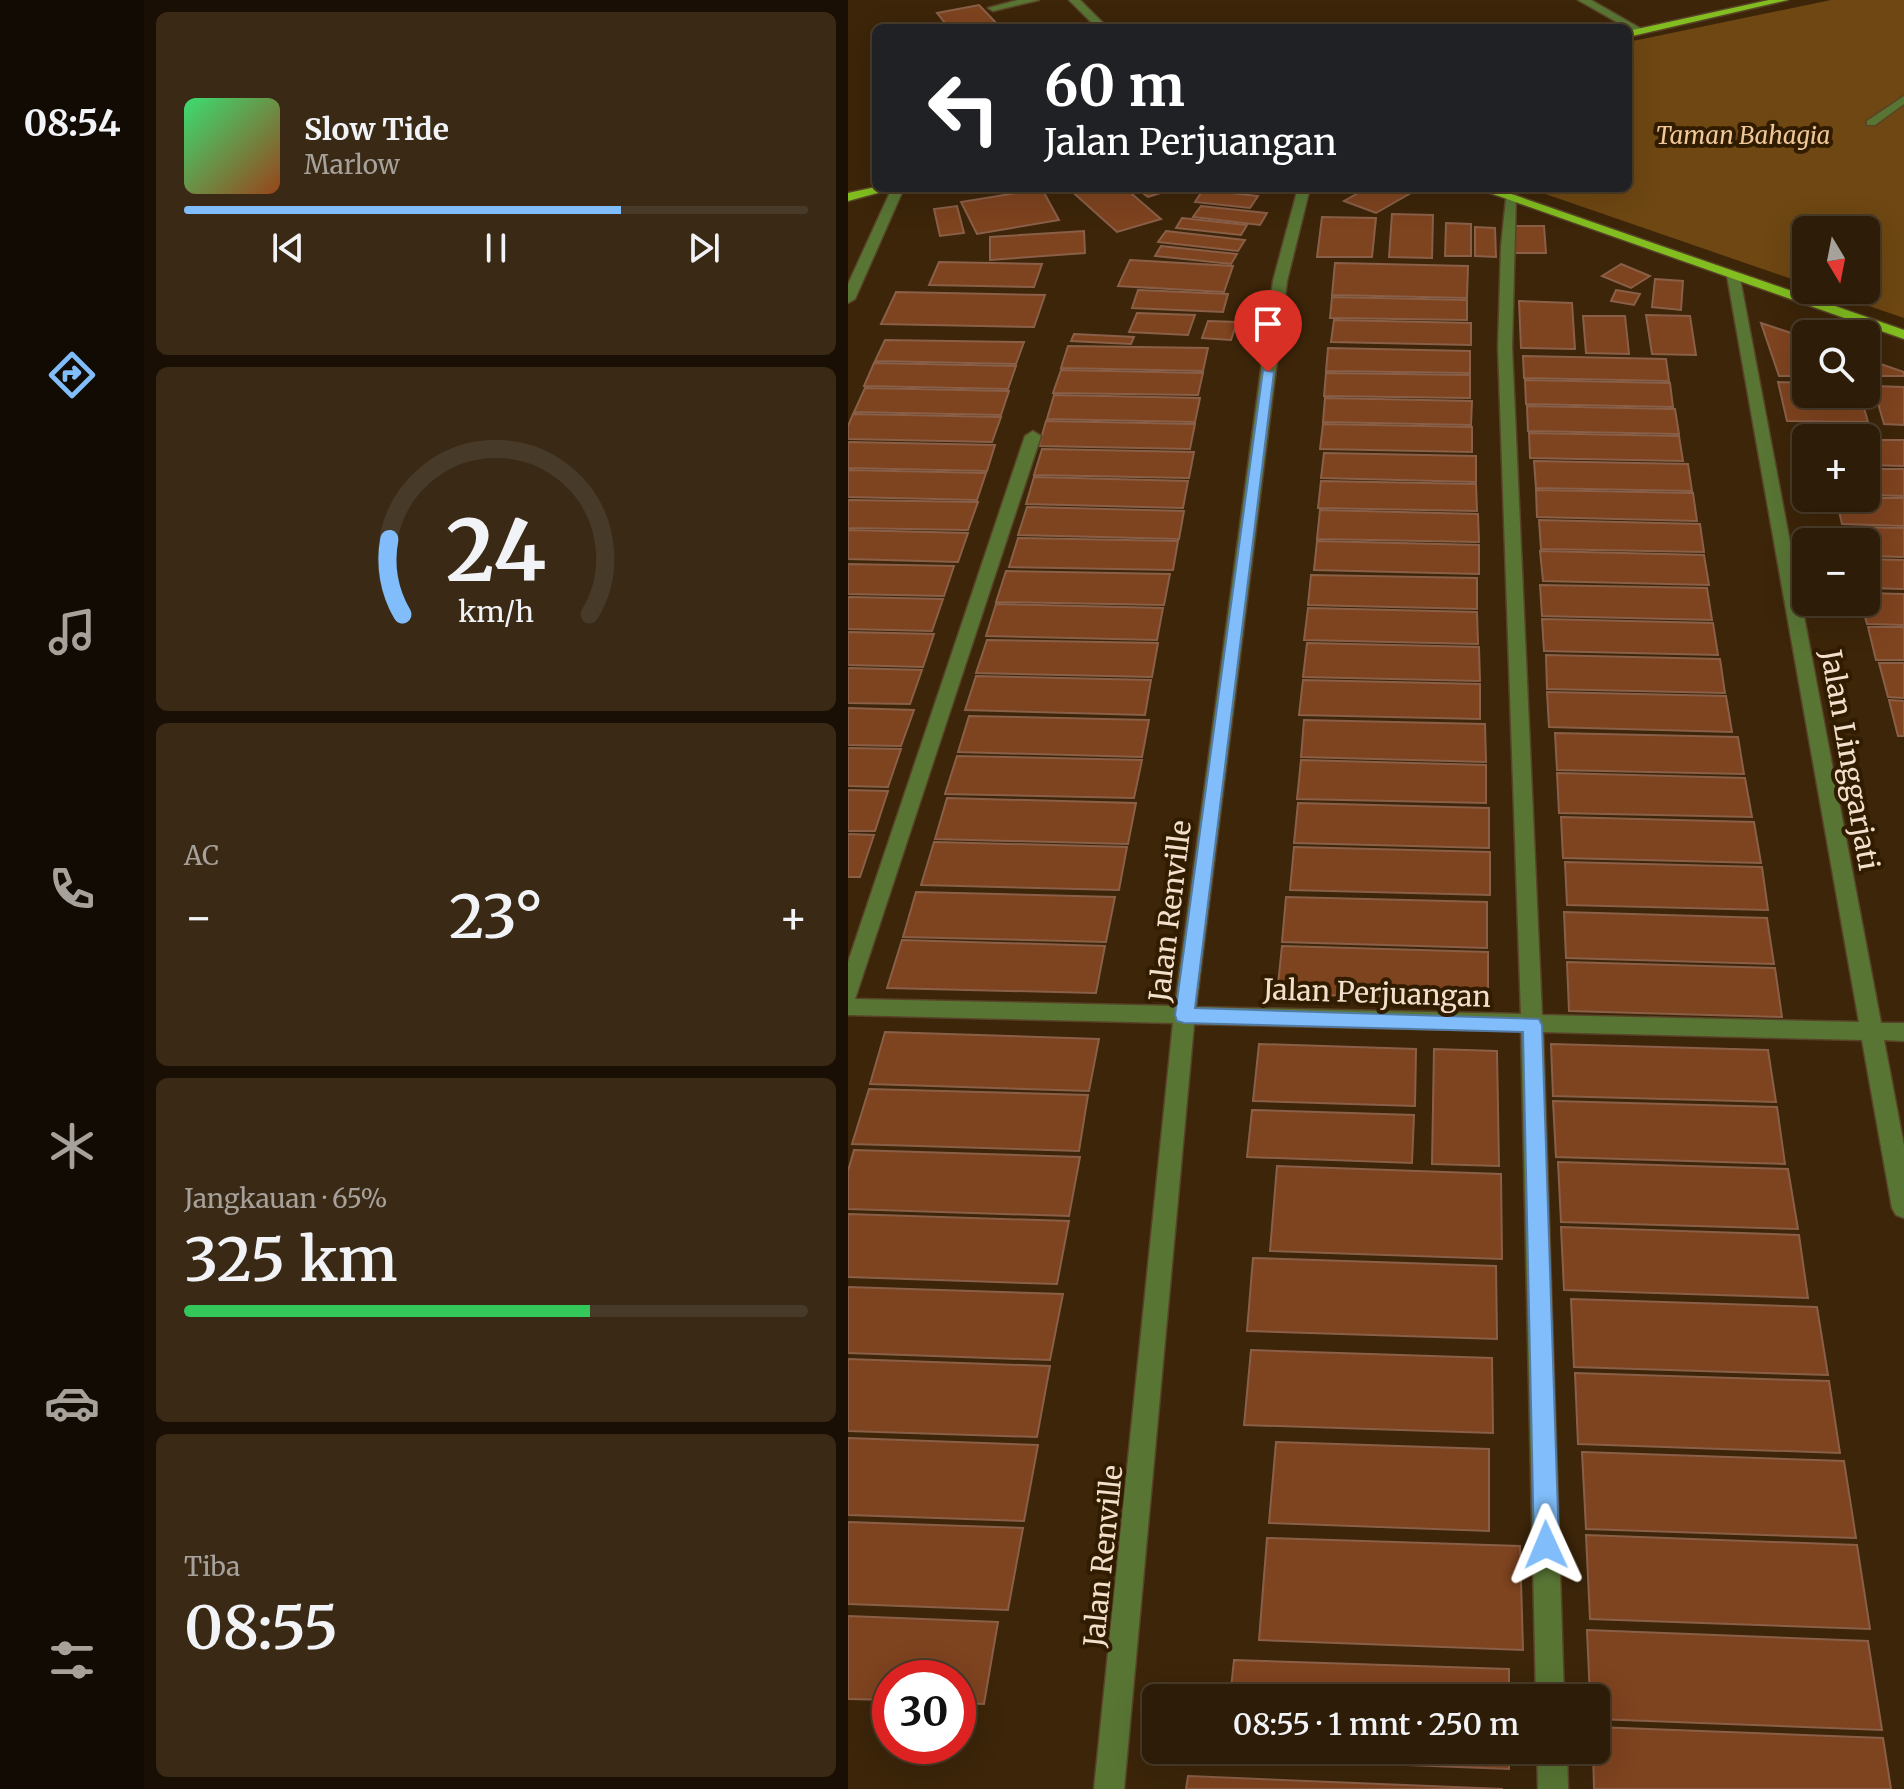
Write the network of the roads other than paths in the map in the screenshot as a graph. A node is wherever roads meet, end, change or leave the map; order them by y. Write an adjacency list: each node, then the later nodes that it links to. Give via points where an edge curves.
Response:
1 (1034, 0): 5 (street)
2 (1074, 0): 6 (street)
3 (1583, 0): 7 (street)
4 (1783, 0): 8 (main road)
5 (993, 8)
6 (1099, 24)
7 (1621, 24)
8 (1634, 32)
9 (1904, 99): 10 (street)
10 (1871, 123)
11 (872, 192): 15 (main road)
12 (896, 192): 18 (street)
13 (1303, 192): 23 (street, Jalan Renville, via 1280,281)
14 (1494, 192): 16 (main road)
15 (848, 197)
16 (1512, 198): 17 (main road); 24 (street, via 1505,347)
17 (1734, 276): 19 (main road); 25 (street, Jalan Linggarjati)
18 (848, 299)
19 (1904, 335)
20 (1033, 436): 21 (street)
21 (848, 993)
22 (848, 1007): 23 (street, Jalan Perjuangan)
23 (1184, 1015): 24 (street, Jalan Perjuangan); 30 (street, Jalan Renville)
24 (1532, 1025): 25 (street, Jalan Perjuangan); 28 (street)
25 (1870, 1030): 26 (street, Jalan Perjuangan); 27 (street, Jalan Linggarjati)
26 (1904, 1032)
27 (1904, 1208)
28 (1550, 1684)
29 (1552, 1764): 31 (street)
30 (1109, 1789)
31 (1553, 1789)

